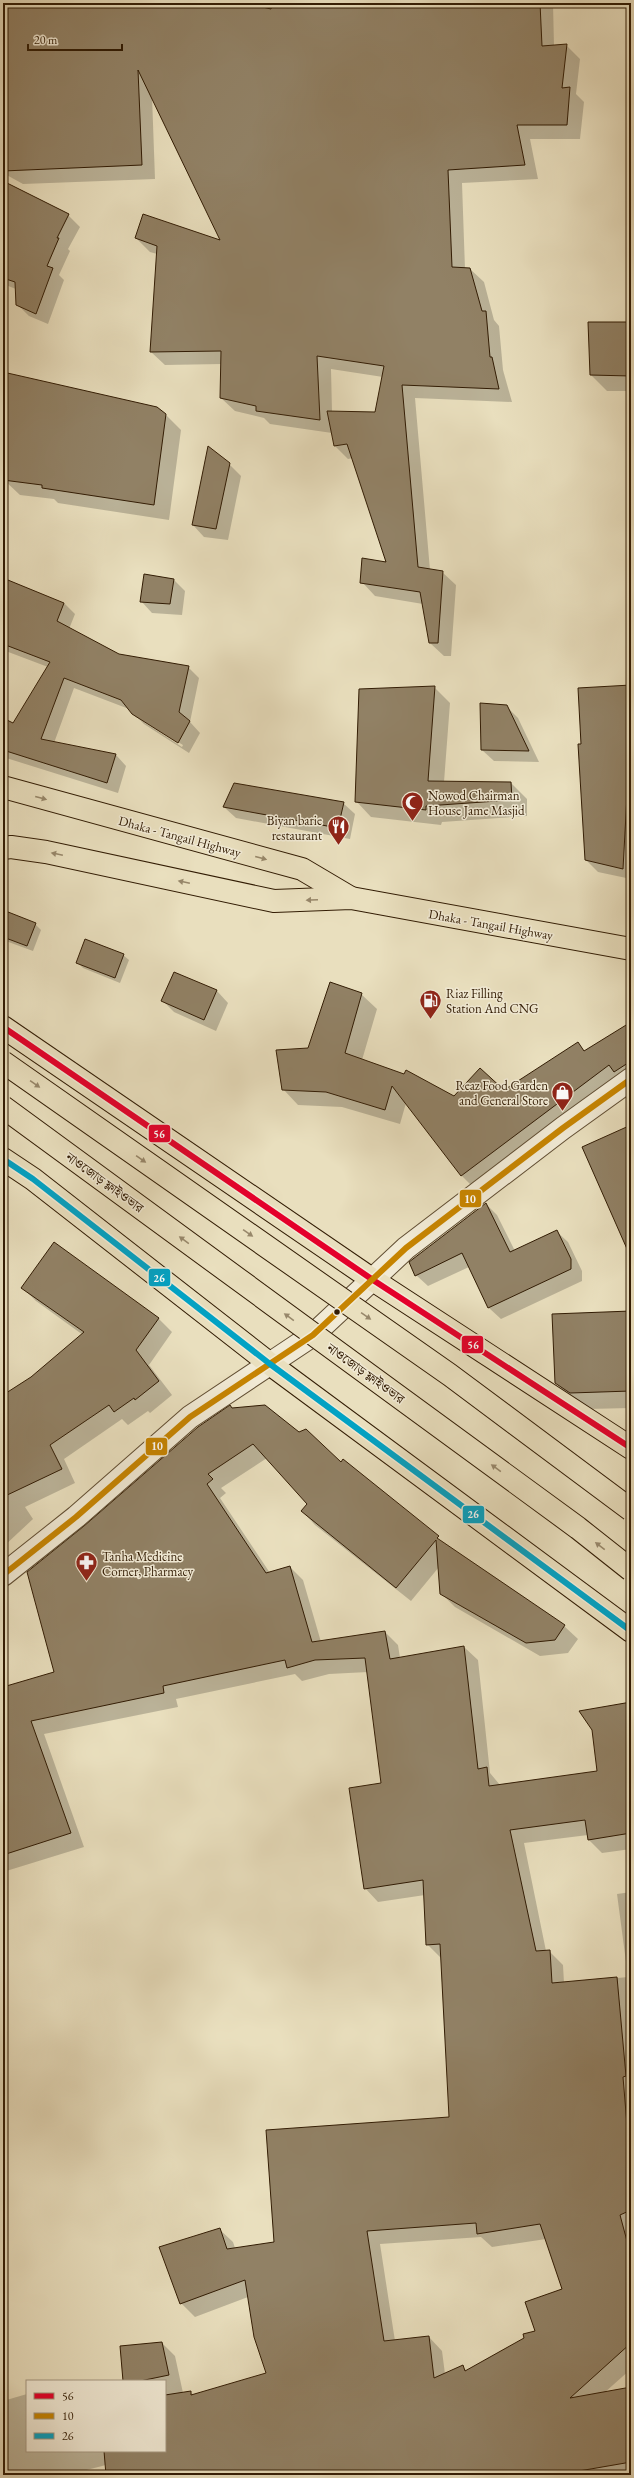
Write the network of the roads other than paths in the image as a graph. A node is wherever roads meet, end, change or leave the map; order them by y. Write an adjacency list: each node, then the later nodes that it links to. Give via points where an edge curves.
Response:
1 (3, 788): 3 (highway, Dhaka - Tangail Highway, one-way to 3, via 302,869)
2 (3, 848): 3 (highway, Dhaka - Tangail Highway, one-way to 2, via 274,901 46,852)
3 (351, 898): 4 (highway, Dhaka - Tangail Highway)
4 (631, 949)
5 (3, 1027): 10 (highway)
6 (3, 1062): 13 (highway, one-way to 13, bridge, via 450,1375)
7 (631, 1079): 10 (street, via 406,1248)
8 (3, 1107): 14 (highway, নাওজোড় ফ্লাইওভার, one-way to 8, bridge, via 578,1528)
9 (3, 1159): 11 (highway, via 33,1179)
10 (373, 1280): 11 (street, via 313,1335); 12 (highway)
11 (270, 1364): 15 (street, via 190,1417 76,1516); 16 (highway)
12 (631, 1448)
13 (631, 1510)
14 (631, 1570)
15 (3, 1575)
16 (631, 1631)

